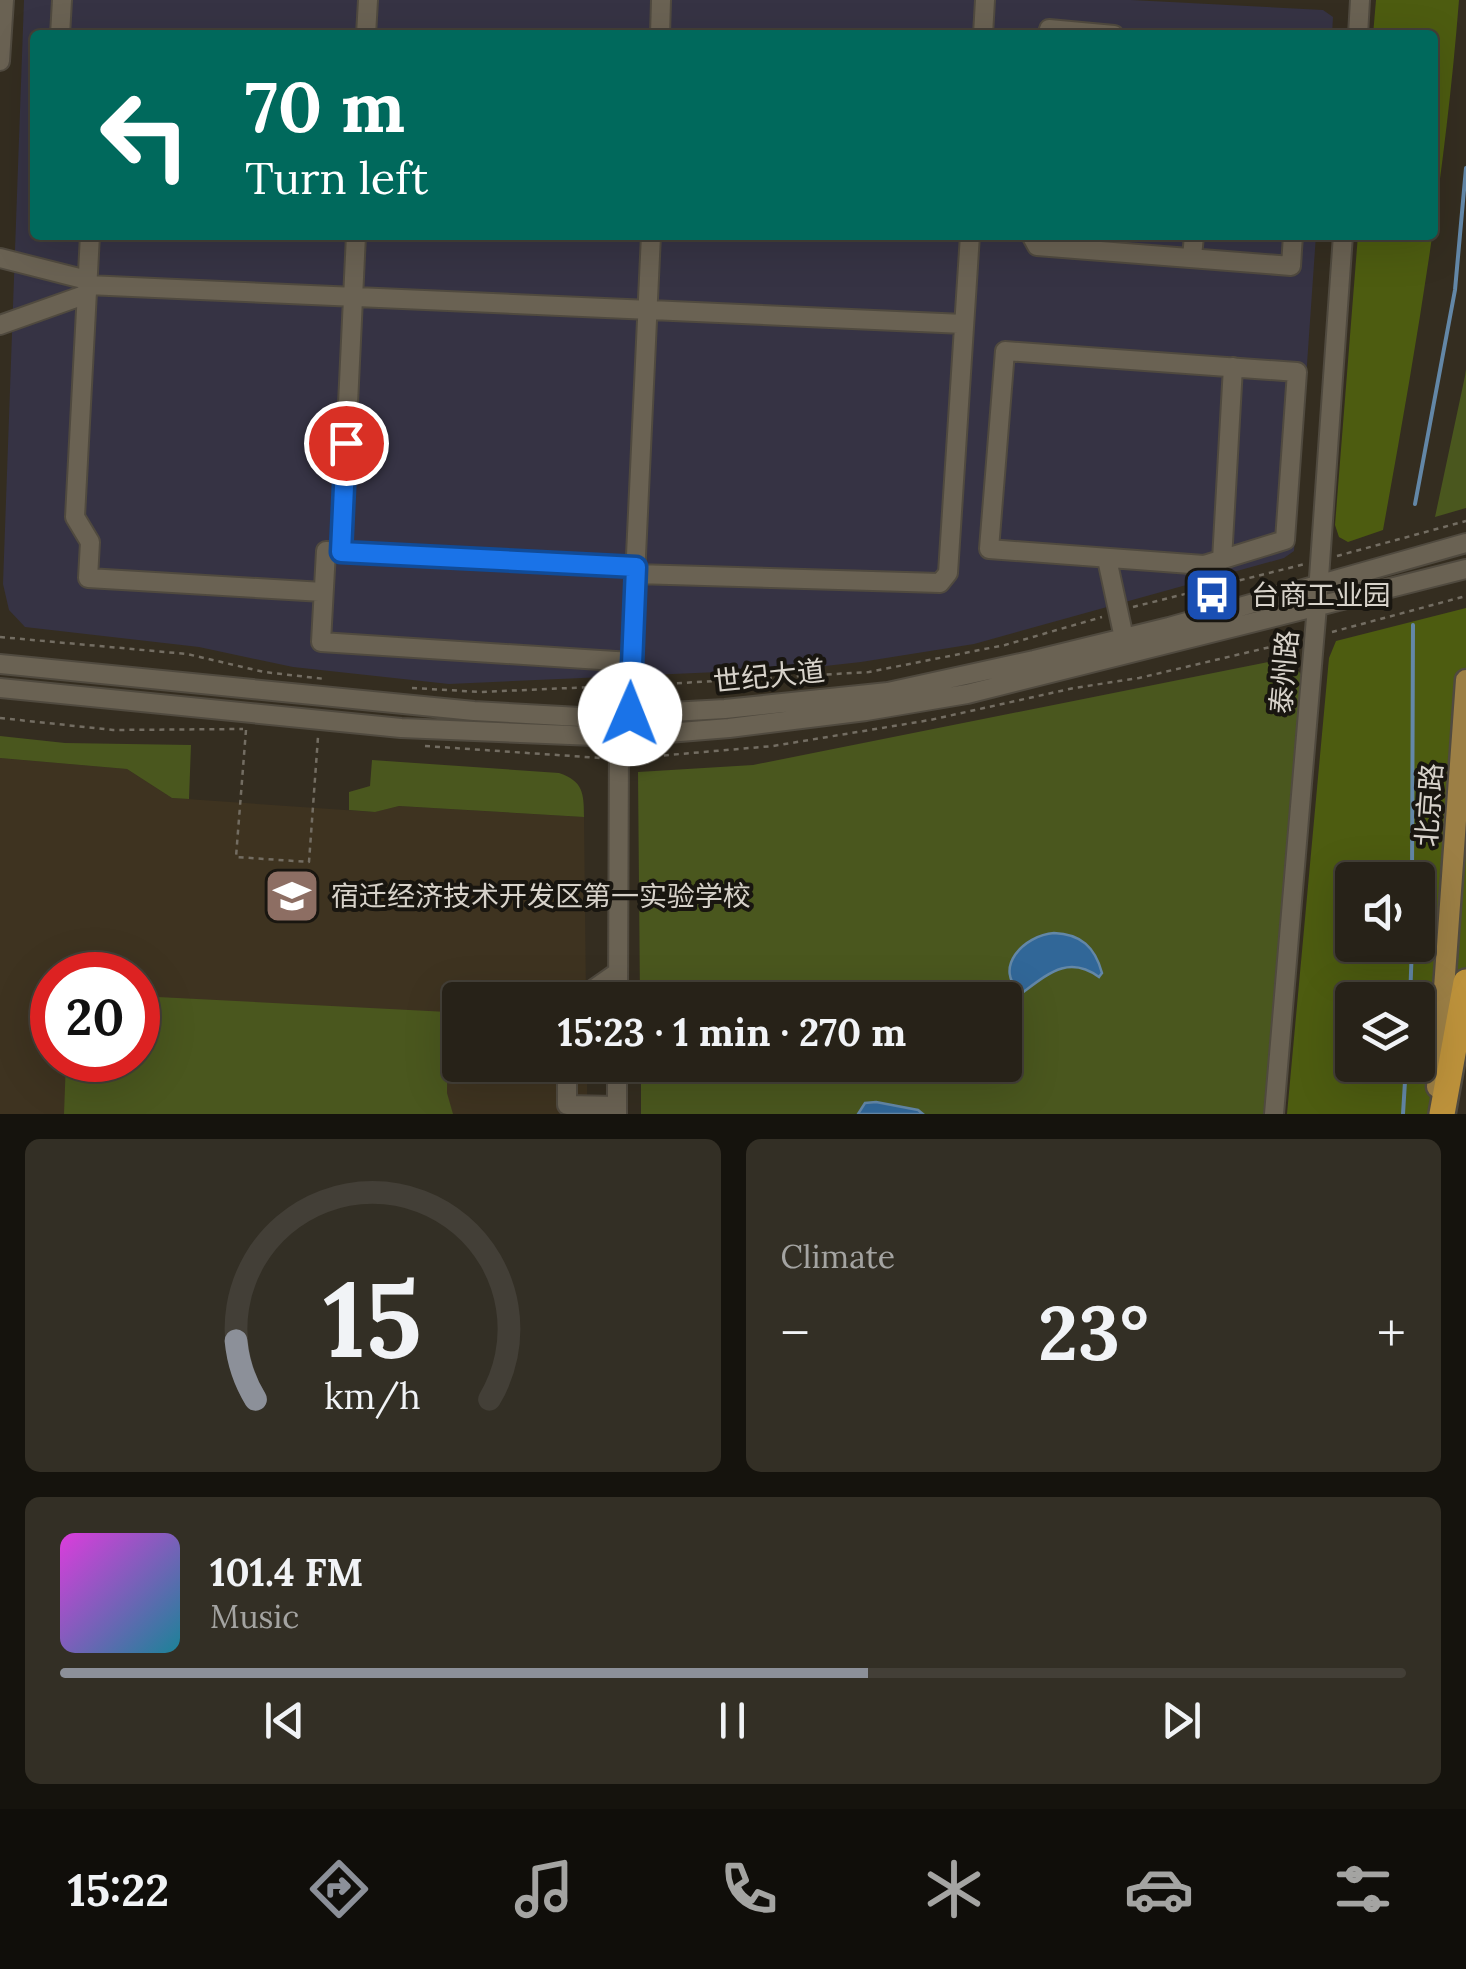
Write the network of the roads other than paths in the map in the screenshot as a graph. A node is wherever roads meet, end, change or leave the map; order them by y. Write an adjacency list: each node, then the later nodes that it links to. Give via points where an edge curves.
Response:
1 (4, 0): 12 (street)
2 (62, 0): 7 (street)
3 (368, 0): 8 (street)
4 (661, 0): 9 (street)
5 (985, 0): 10 (street)
6 (1360, 0): 11 (street)
7 (60, 30)
8 (366, 30)
9 (660, 30)
10 (983, 30)
11 (1358, 30)
12 (0, 61)
13 (90, 240): 23 (street)
14 (356, 240): 24 (street)
15 (650, 240): 25 (street)
16 (970, 240): 26 (street)
17 (1034, 240): 22 (street, via 1037,246)
18 (1194, 240): 22 (street)
19 (1294, 240): 22 (street, via 1291,266)
20 (1344, 240): 35 (street, 泰州路)
21 (0, 258): 23 (street)
22 (1192, 258)
23 (87, 287): 24 (street); 27 (street); 36 (street, via 75,517 90,542 88,578)
24 (354, 297): 25 (street); 30 (street)
25 (647, 310): 26 (street); 34 (street)
26 (964, 324): 34 (street, via 948,573 940,583)
27 (0, 325)
28 (1234, 367): 31 (street, via 1005,351 989,550); 32 (street); 32 (street, via 1297,372 1296,390 1285,540)
29 (1466, 543): 35 (street, 世纪大道)
30 (341, 552): 34 (street); 36 (street, via 326,551)
31 (1107, 559): 32 (street); 38 (street)
32 (1222, 560)
33 (1466, 569): 37 (street, 世纪大道)
34 (636, 570): 39 (street)
35 (1319, 582): 37 (street, 泰州路); 38 (street, 世纪大道)
36 (324, 592): 39 (street, via 320,642)
37 (1317, 606): 41 (street, 世纪大道); 55 (street, 泰州路)
38 (1124, 638): 41 (street, 世纪大道)
39 (631, 662): 46 (street)
40 (0, 664): 42 (street, 世纪大道)
41 (1040, 668): 46 (street, 世纪大道, via 888,692); 47 (street, 世纪大道, via 866,711)
42 (114, 675): 45 (street); 46 (street, 世纪大道, via 474,712)
43 (1466, 680): 56 (main road, 北京路)
44 (0, 688): 45 (street, 世纪大道)
45 (112, 699): 47 (street, 世纪大道, via 400,728)
46 (630, 714)
47 (619, 737): 48 (street)
48 (618, 972): 49 (street); 50 (street)
49 (604, 982)
50 (618, 982)
51 (1466, 982): 56 (highway)
52 (567, 1082): 54 (street, via 567,1105)
53 (618, 1082): 54 (street)
54 (617, 1110)
55 (1274, 1114)
56 (1439, 1114)

